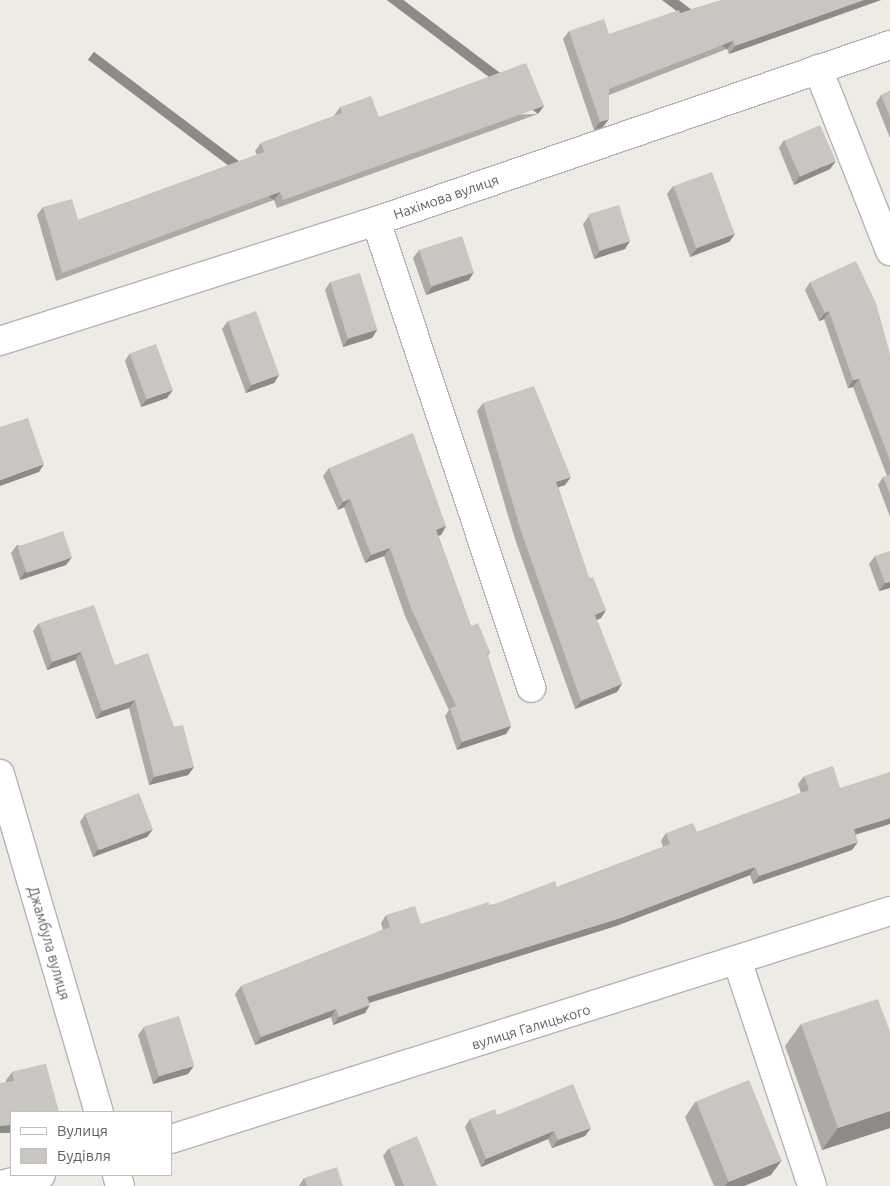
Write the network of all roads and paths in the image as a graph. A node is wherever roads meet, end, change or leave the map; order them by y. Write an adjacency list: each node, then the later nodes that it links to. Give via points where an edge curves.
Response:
1 (890, 45): 2 (street, Нахімова вулиця)
2 (818, 69): 3 (street, Нахімова вулиця); 4 (street)
3 (376, 221): 5 (street, Нахімова вулиця); 6 (street)
4 (890, 252)
5 (0, 340)
6 (531, 688)
7 (0, 774): 10 (street, Джамбула вулиця)
8 (890, 911): 9 (street, вулиця Галицького)
9 (738, 962): 11 (street, вулиця Галицького); 14 (street)
10 (98, 1111)
11 (172, 1139)
12 (37, 1176): 13 (street)
13 (0, 1185)
14 (812, 1186)

